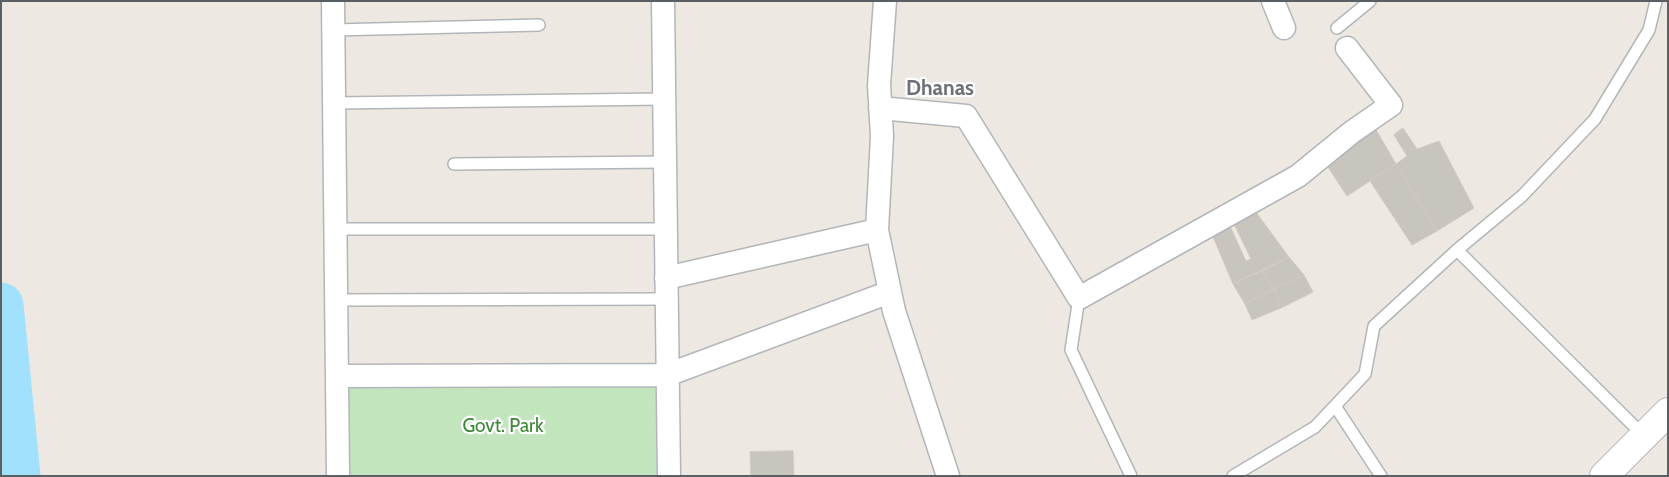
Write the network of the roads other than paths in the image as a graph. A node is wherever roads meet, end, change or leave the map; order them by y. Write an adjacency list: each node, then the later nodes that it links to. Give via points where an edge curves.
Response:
1 (333, 1): 10 (street)
2 (663, 1): 12 (street)
3 (885, 1): 14 (street)
4 (1273, 1): 8 (street)
5 (1370, 1): 9 (lane)
6 (1656, 1): 20 (lane, via 1650,30 1596,119 1522,196)
7 (539, 25): 10 (lane)
8 (1284, 28)
9 (1337, 28)
10 (333, 30): 13 (street)
11 (1347, 48): 23 (street, via 1391,105 1298,176)
12 (664, 99): 13 (lane); 15 (street)
13 (334, 103): 17 (street)
14 (880, 108): 19 (street, via 882,136); 23 (street, via 966,116)
15 (665, 162): 16 (lane); 18 (street)
16 (454, 164)
17 (335, 229): 18 (lane); 24 (street)
18 (666, 229): 21 (street)
19 (877, 230): 21 (street); 22 (street)
20 (1457, 250): 27 (lane, via 1374,326 1365,374); 29 (lane)
21 (666, 289): 24 (lane); 26 (street)
22 (890, 292): 26 (street); 32 (street)
23 (1078, 298): 33 (lane, via 1071,350)
24 (336, 300): 25 (street)
25 (337, 376): 26 (street); 30 (street)
26 (667, 376): 31 (street)
27 (1335, 406): 34 (lane, via 1315,427); 35 (lane)
28 (1668, 412): 29 (street)
29 (1644, 436): 36 (street)
30 (338, 476)
31 (669, 476)
32 (948, 476)
33 (1132, 476)
34 (1233, 476)
35 (1381, 476)
36 (1604, 476)

